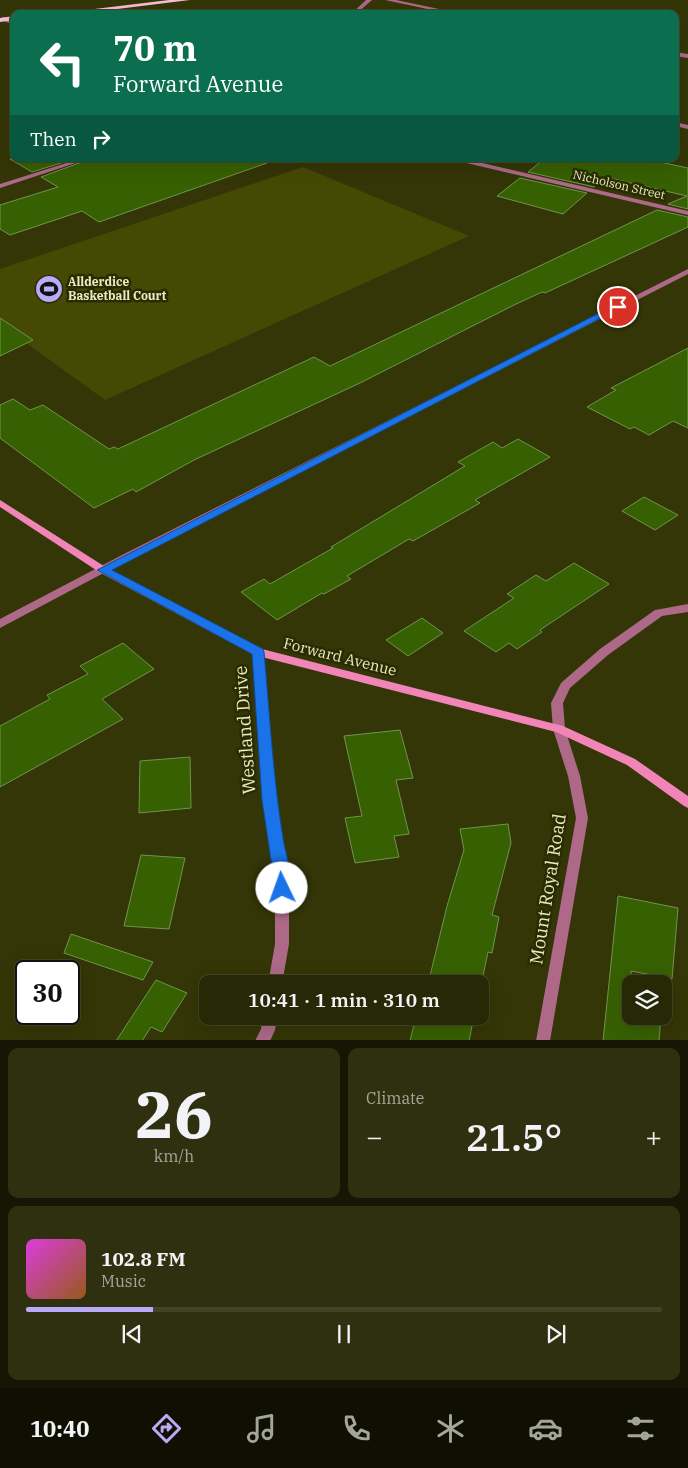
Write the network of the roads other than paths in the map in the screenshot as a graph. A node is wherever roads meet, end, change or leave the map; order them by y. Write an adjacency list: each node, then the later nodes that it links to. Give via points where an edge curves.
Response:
1 (187, 0): 4 (main road)
2 (369, 0): 6 (street)
3 (388, 0): 7 (street)
4 (138, 2): 5 (main road)
5 (83, 10)
6 (358, 10)
7 (440, 10)
8 (76, 162): 10 (street)
9 (471, 162): 11 (street, Nicholson Street)
10 (0, 186)
11 (688, 213)
12 (688, 271): 14 (street)
13 (0, 503): 14 (main road, Forward Avenue)
14 (103, 570): 16 (street); 17 (main road, Forward Avenue)
15 (688, 608): 18 (street, Mount Royal Road, via 659,613 604,652 565,686 557,703)
16 (0, 624)
17 (258, 652): 18 (main road, Forward Avenue); 20 (street, Westland Drive, via 269,800 282,870 282,944)
18 (559, 729): 19 (main road, Forward Avenue, via 631,762); 23 (street, Mount Royal Road, via 574,776 582,818)
19 (688, 803)
20 (277, 975)
21 (269, 1025): 22 (street)
22 (262, 1040)
23 (542, 1040)

